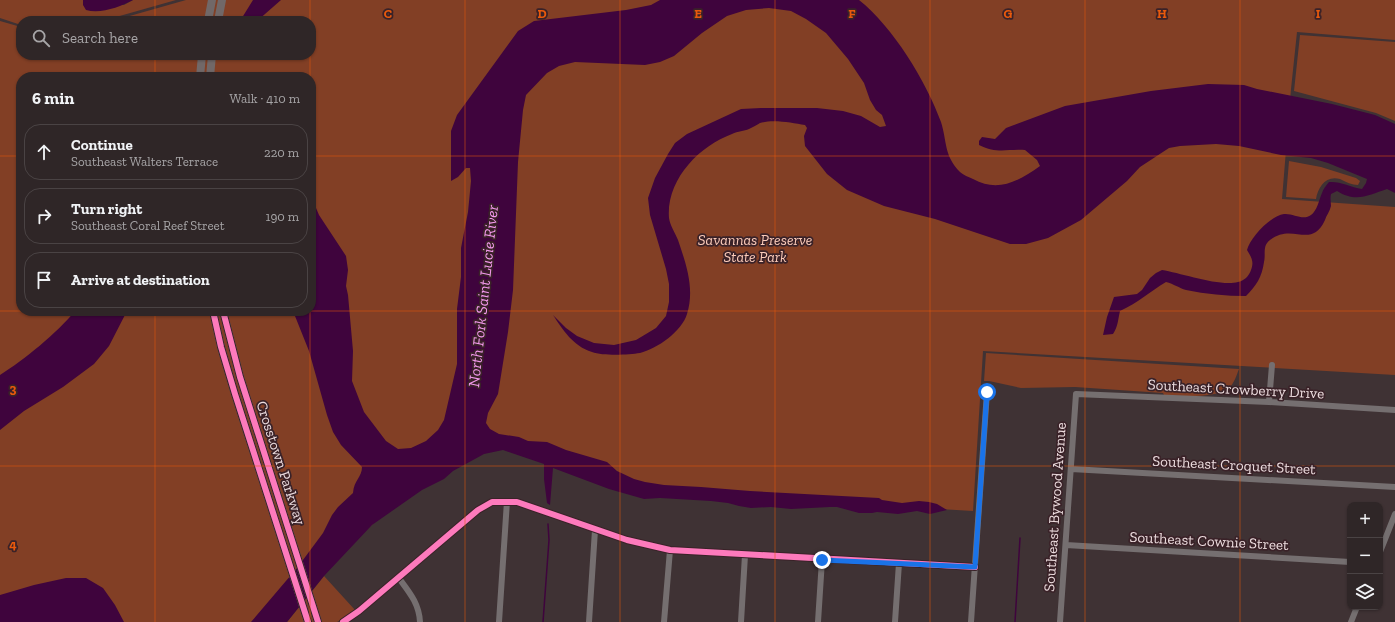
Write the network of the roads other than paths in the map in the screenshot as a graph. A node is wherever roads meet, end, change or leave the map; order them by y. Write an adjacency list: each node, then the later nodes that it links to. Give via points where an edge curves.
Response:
1 (212, 0): 3 (main road)
2 (222, 0): 4 (main road)
3 (209, 16)
4 (219, 16)
5 (202, 60): 7 (main road)
6 (212, 60): 8 (main road)
7 (200, 72)
8 (210, 72)
9 (214, 316): 31 (main road, Crosstown Parkway, via 235,394)
10 (223, 316): 32 (main road, Crosstown Parkway, via 240,377)
11 (1272, 365): 14 (street)
12 (987, 392): 28 (street)
13 (1076, 394): 14 (street, Southeast Crowberry Drive); 16 (street, Southeast Bywood Avenue)
14 (1269, 402): 15 (street, Southeast Crowberry Drive)
15 (1395, 410)
16 (1071, 469): 17 (street, Southeast Croquet Street); 22 (street, Southeast Bywood Avenue)
17 (1395, 487)
18 (507, 501): 20 (street, via 517,502); 29 (street, via 492,502 478,510); 35 (street)
19 (1395, 514): 21 (street)
20 (595, 530): 23 (street); 36 (street)
21 (1383, 544)
22 (1066, 545): 26 (street, Southeast Cownie Street); 42 (street, Southeast Bywood Avenue)
23 (670, 550): 24 (street); 37 (street)
24 (745, 555): 25 (street); 38 (street)
25 (822, 560): 27 (street); 39 (street)
26 (1347, 562)
27 (899, 563): 28 (street); 40 (street)
28 (975, 567): 41 (street)
29 (398, 577): 33 (street); 34 (street, via 416,603)
30 (1356, 610): 43 (street)
31 (308, 622)
32 (318, 622)
33 (343, 622)
34 (420, 622)
35 (499, 622)
36 (589, 622)
37 (664, 622)
38 (740, 622)
39 (818, 622)
40 (895, 622)
41 (971, 622)
42 (1060, 622)
43 (1351, 622)

